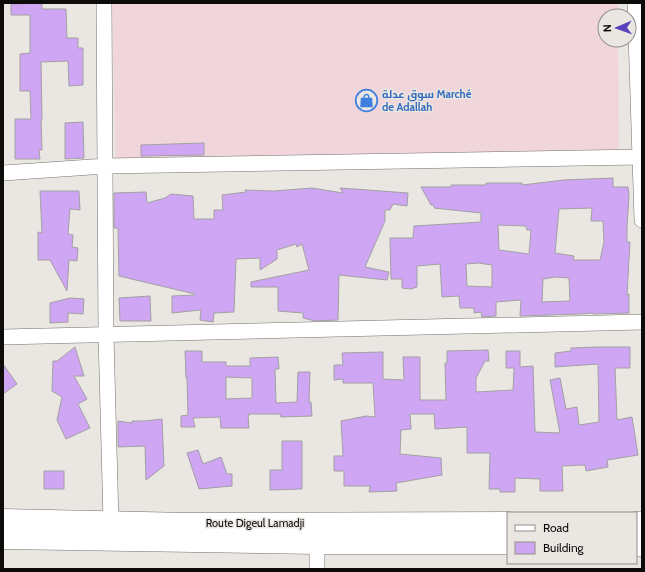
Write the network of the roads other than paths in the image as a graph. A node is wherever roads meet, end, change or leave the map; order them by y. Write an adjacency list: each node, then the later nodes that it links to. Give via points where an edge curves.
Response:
1 (104, 3): 4 (street)
2 (635, 3): 3 (street)
3 (640, 157): 4 (street); 6 (street)
4 (106, 166): 5 (street); 8 (street)
5 (3, 173)
6 (642, 220)
7 (642, 322): 8 (street)
8 (106, 335): 9 (street); 11 (street)
9 (3, 338)
10 (3, 520): 11 (main road, Route Digeul Lamadji)
11 (111, 522): 12 (main road, Route Digeul Lamadji)
12 (507, 522)
13 (3, 538): 14 (main road)
14 (317, 543): 15 (main road); 16 (street)
15 (507, 543)
16 (317, 569)

